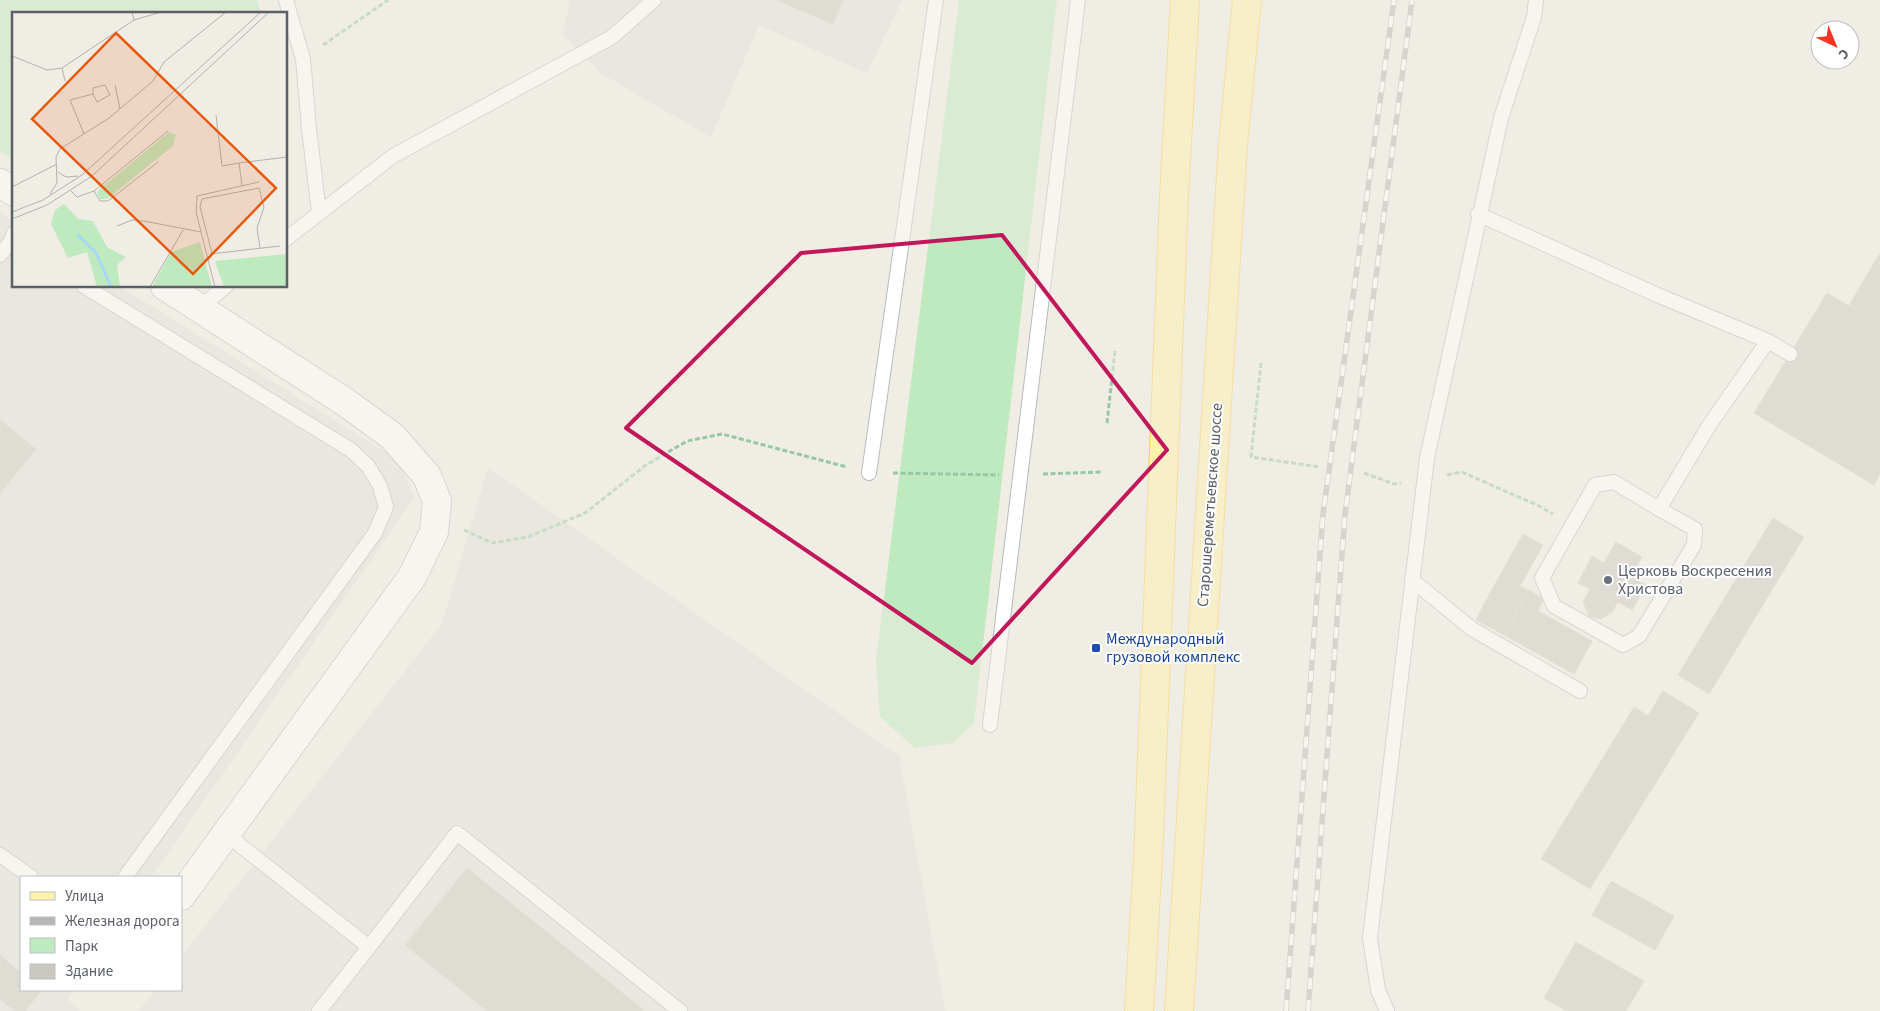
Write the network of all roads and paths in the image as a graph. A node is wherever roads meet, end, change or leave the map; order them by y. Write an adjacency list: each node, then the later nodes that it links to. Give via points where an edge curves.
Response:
1 (286, 0): 9 (lane)
2 (388, 0): 9 (path)
3 (654, 0): 12 (lane, via 612,37 393,156)
4 (936, 0): 28 (lane)
5 (1078, 0): 30 (lane)
6 (1185, 0): 46 (main road, via 1173,205)
7 (1247, 0): 47 (main road, Старошереметьевское шоссе, via 1233,144)
8 (1536, 0): 13 (lane, via 1534,17 1501,118)
9 (302, 60): 12 (lane)
10 (0, 183): 11 (street)
11 (12, 191)
12 (319, 213): 14 (lane)
13 (1478, 214): 21 (lane); 31 (lane)
14 (288, 237)
15 (12, 240): 16 (lane)
16 (0, 255)
17 (87, 288): 41 (lane, via 351,450 368,466 380,486 386,507 375,533)
18 (168, 288): 20 (street)
19 (224, 288): 20 (lane)
20 (199, 308): 33 (street, via 392,436 427,476 437,501)
21 (1768, 341): 23 (lane); 32 (lane, via 1710,424)
22 (1115, 350): 25 (path)
23 (1790, 354)
24 (1261, 363): 26 (path, via 1252,457)
25 (1108, 423)
26 (1320, 467)
27 (1102, 472): 30 (path)
28 (869, 473): 30 (path); 33 (path, via 722,434 687,440 584,512 528,537 492,543 469,531)
29 (1364, 473): 31 (path, via 1394,484)
30 (1020, 475): 37 (lane)
31 (1424, 479): 34 (path, via 1462,472); 35 (lane)
32 (1659, 509): 34 (lane, via 1614,482 1595,485); 34 (lane, via 1695,529 1694,545 1640,636 1623,645 1554,606 1542,578)
33 (435, 523): 38 (street, via 434,532 412,577)
34 (1572, 524)
35 (1412, 580): 36 (lane, via 1472,629); 48 (lane, via 1370,938 1378,990)
36 (1580, 691)
37 (990, 725)
38 (226, 834): 42 (street); 43 (lane)
39 (0, 855): 40 (lane)
40 (30, 876)
41 (127, 876)
42 (182, 895)
43 (369, 947): 44 (lane); 45 (lane, via 457,833)
44 (319, 1011)
45 (680, 1011)
46 (1139, 1011)
47 (1179, 1011)
48 (1387, 1011)

